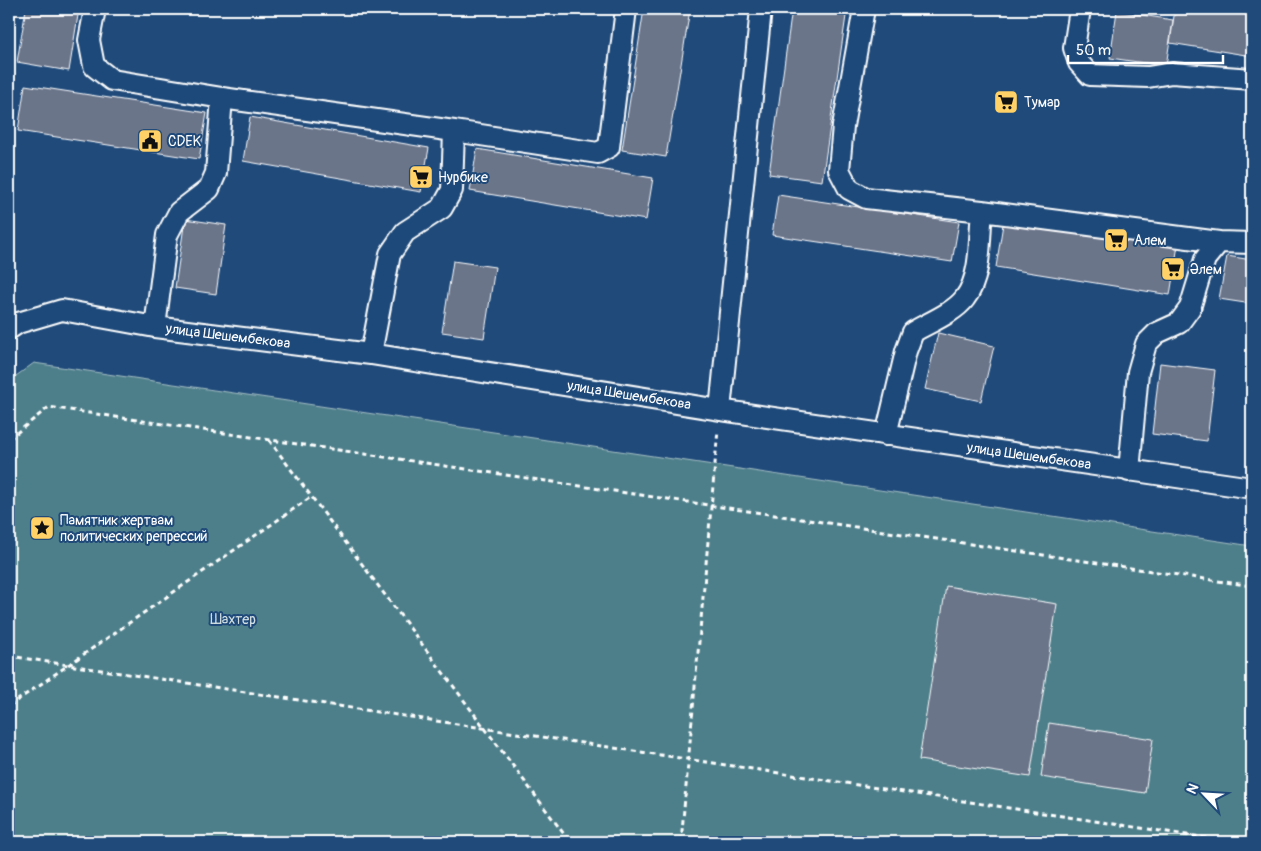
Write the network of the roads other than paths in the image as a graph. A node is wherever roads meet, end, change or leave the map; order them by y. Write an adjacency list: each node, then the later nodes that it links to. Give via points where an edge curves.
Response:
1 (95, 9): 7 (street, via 89,40 94,66 112,80)
2 (626, 9): 8 (street, via 609,147 598,153)
3 (761, 9): 15 (street)
4 (864, 9): 9 (street, via 842,126 839,170 848,189 866,198)
5 (1080, 9): 6 (street, via 1074,48 1079,63 1090,75 1148,77 1172,73)
6 (1252, 79)
7 (222, 98): 8 (street); 12 (street, via 216,173 209,189 179,212 167,235)
8 (454, 131): 14 (street, via 452,190 442,208 405,232 390,254)
9 (982, 211): 10 (street); 16 (street, via 976,276 965,299 948,313 913,332)
10 (1219, 242): 11 (street); 17 (street, via 1205,258 1190,308 1179,323 1157,333 1146,344 1138,372)
11 (1252, 243)
12 (155, 327): 13 (street, улица Шешембекова, via 62,310 18,323); 14 (street, улица Шешембекова)
13 (9, 329)
14 (371, 354): 15 (street, улица Шешембекова)
15 (720, 410): 16 (street, улица Шешембекова)
16 (886, 435): 17 (street, улица Шешембекова)
17 (1129, 471): 18 (street, улица Шешембекова)
18 (1252, 488)

